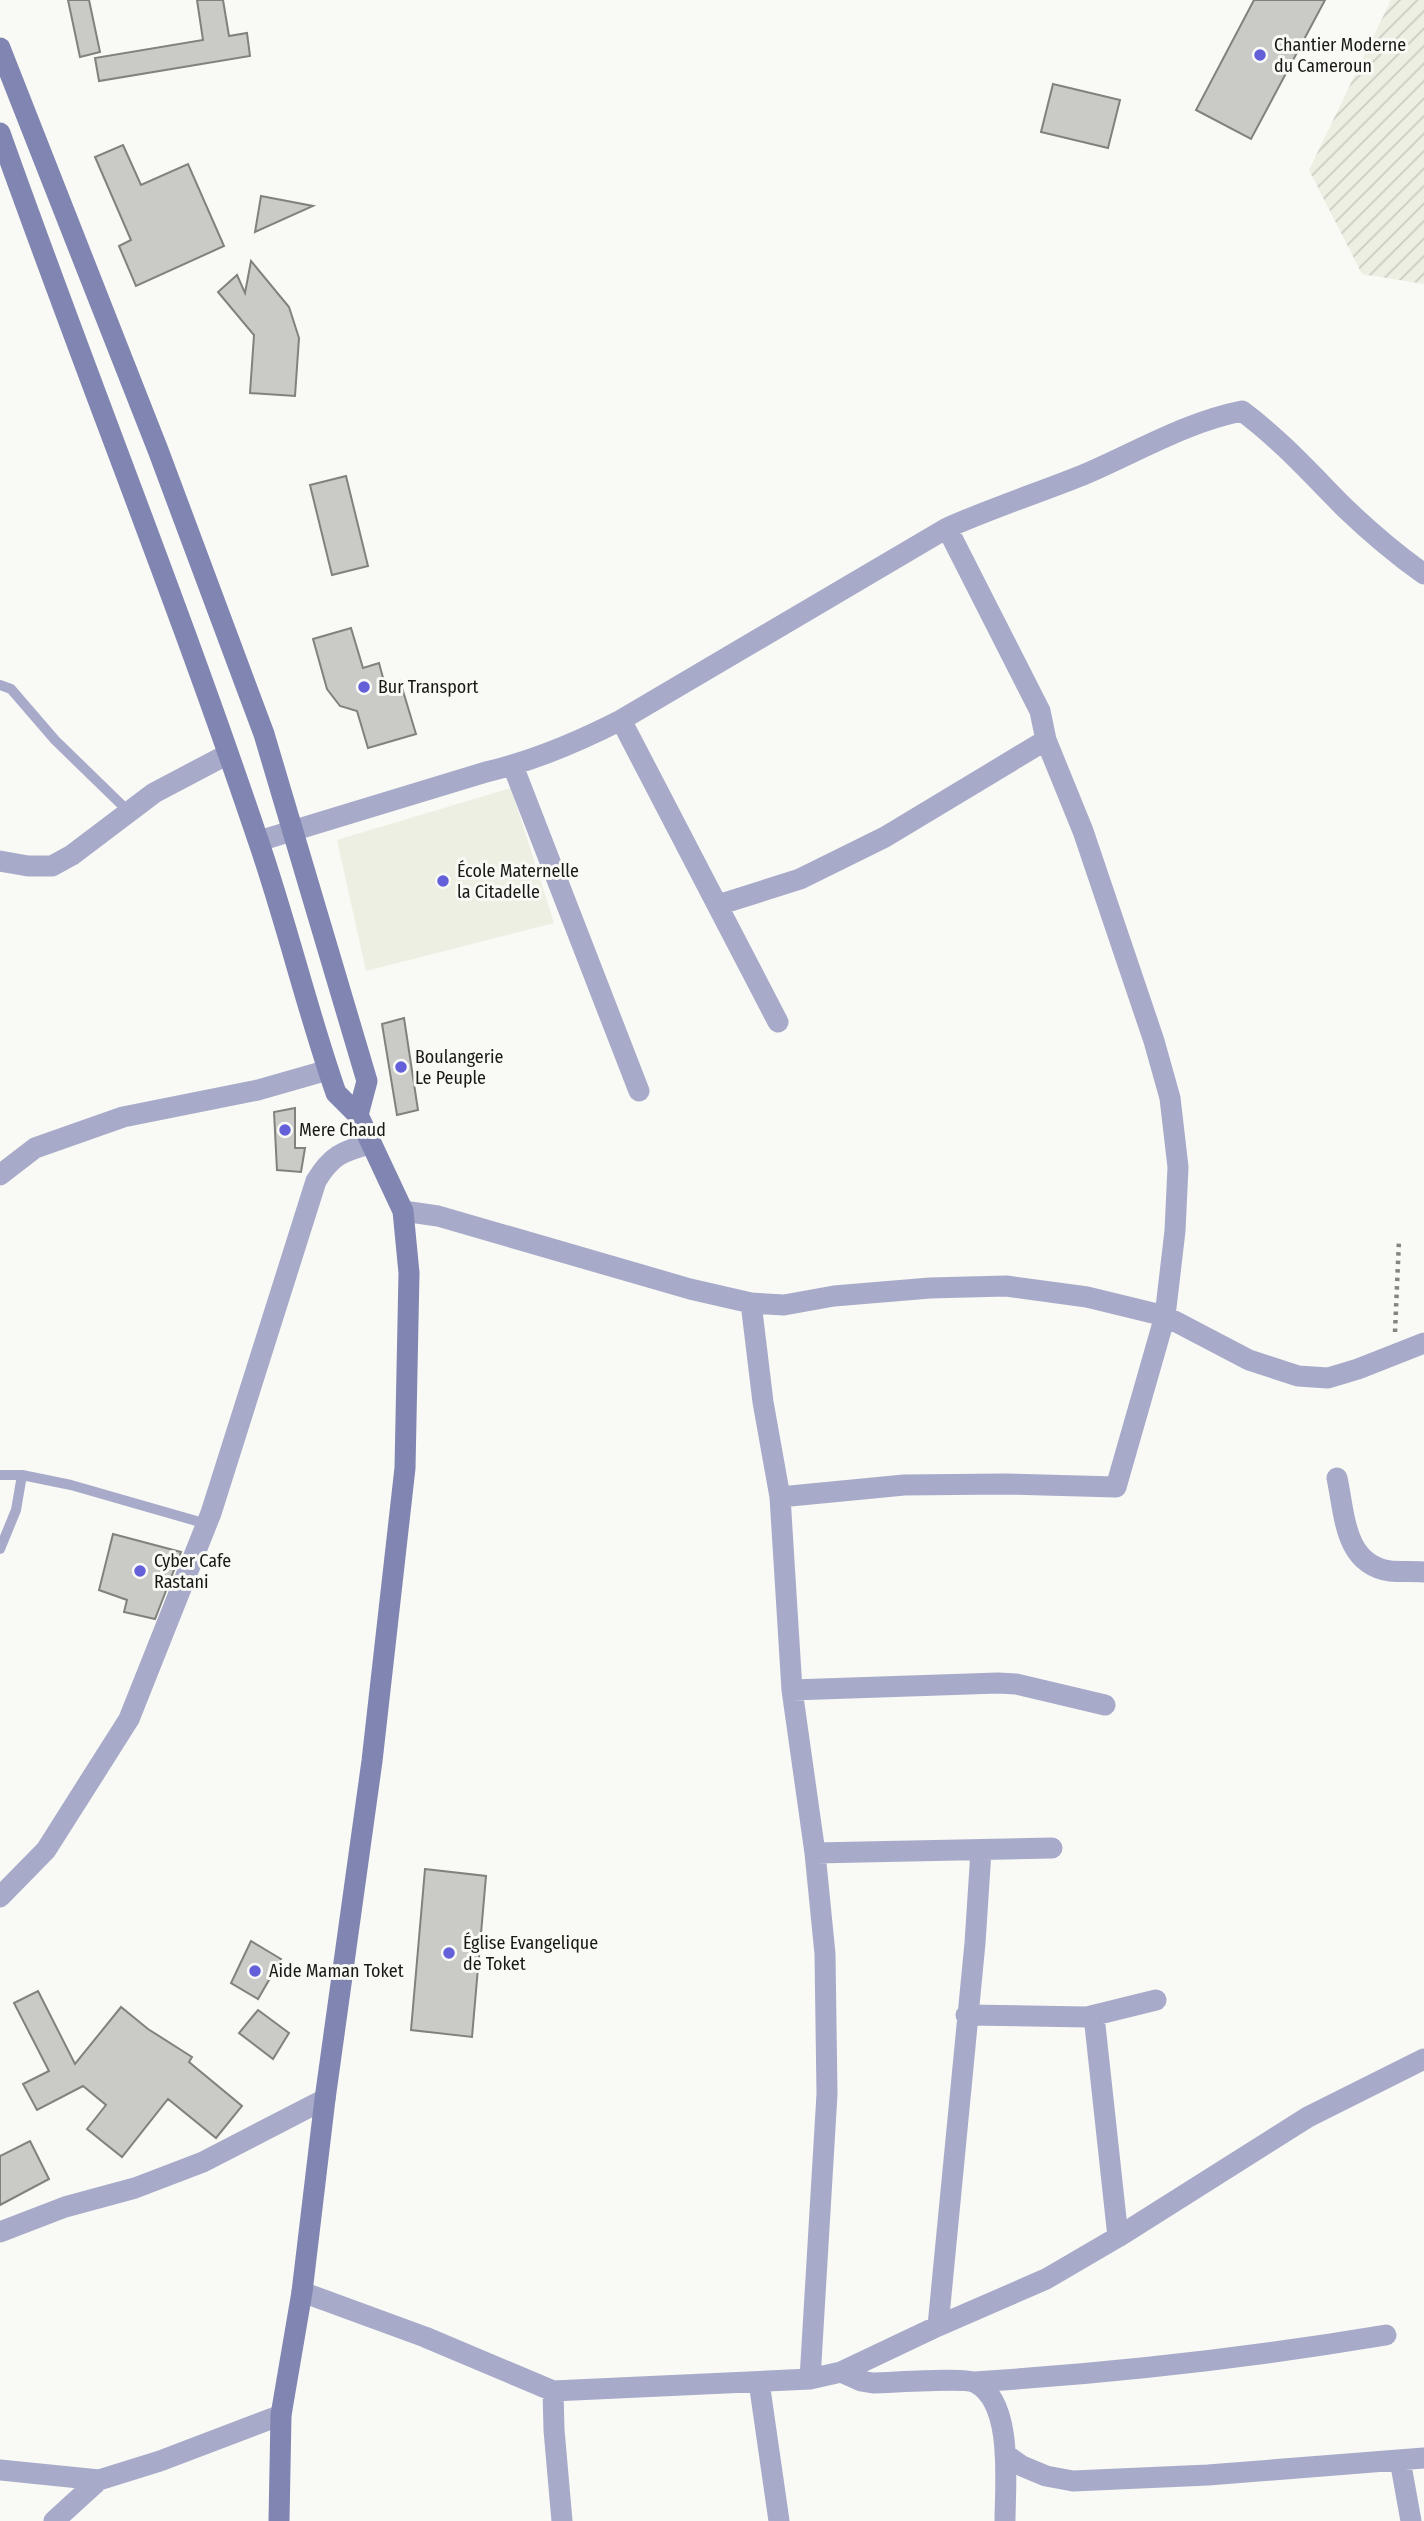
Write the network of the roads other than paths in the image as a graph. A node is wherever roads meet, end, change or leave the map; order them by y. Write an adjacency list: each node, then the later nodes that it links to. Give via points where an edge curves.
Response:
1 (0, 48): 11 (street, via 219,611 264,734)
2 (0, 133): 8 (street)
3 (947, 528): 4 (street, via 1217,416 1242,411 1284,444 1392,552); 6 (street); 7 (street, via 1040,711)
4 (1424, 574)
5 (0, 685): 10 (lane, via 11,689 55,740)
6 (621, 720): 9 (street); 14 (street)
7 (1046, 740): 14 (street, via 885,837 800,879); 23 (street, via 1127,958 1170,1098 1178,1167)
8 (228, 754): 10 (street); 12 (street)
9 (513, 766): 11 (street); 17 (street)
10 (129, 811): 13 (street, via 52,866)
11 (292, 830): 12 (street); 18 (street, via 367,1081)
12 (259, 841): 16 (street)
13 (0, 861)
14 (718, 905): 15 (street)
15 (778, 1022)
16 (328, 1070): 18 (street, via 336,1093); 20 (street, via 258,1090 124,1117 36,1148)
17 (639, 1091)
18 (359, 1115): 19 (street)
19 (370, 1144): 21 (street); 29 (street, via 344,1151 326,1164 316,1181)
20 (0, 1175)
21 (403, 1211): 22 (street, via 438,1216); 42 (street, via 409,1273 405,1468 372,1761)
22 (751, 1303): 23 (street, via 784,1305 930,1287 1006,1286 1087,1297); 28 (street)
23 (1165, 1316): 24 (street, via 1249,1360 1298,1376 1328,1378); 28 (street, via 1116,1487 904,1485)
24 (1424, 1343)
25 (0, 1475): 26 (lane)
26 (22, 1475): 29 (lane); 30 (lane, via 16,1510)
27 (1337, 1478): 31 (street, via 1350,1540 1362,1560 1389,1571)
28 (779, 1497): 32 (street)
29 (206, 1524): 37 (street, via 129,1719 46,1850)
30 (0, 1549)
31 (1424, 1572)
32 (792, 1690): 33 (street, via 998,1683); 36 (street)
33 (1105, 1704)
34 (1052, 1848): 35 (street)
35 (981, 1851): 36 (street); 39 (street)
36 (815, 1853): 49 (street, via 825,1954 827,2094)
37 (0, 1897)
38 (1156, 2000): 40 (street)
39 (967, 2015): 40 (street); 46 (street)
40 (1094, 2016): 44 (street)
41 (1424, 2059): 44 (street, via 1308,2117)
42 (325, 2099): 43 (street, via 203,2162); 45 (street)
43 (0, 2232)
44 (1118, 2237): 46 (street, via 1046,2279)
45 (302, 2292): 52 (street); 53 (street)
46 (938, 2326): 48 (street)
47 (1386, 2335): 51 (street, via 1188,2364)
48 (841, 2372): 49 (street); 51 (street, via 873,2383)
49 (810, 2379): 50 (street)
50 (759, 2382): 52 (street); 62 (street)
51 (974, 2382): 54 (street, via 990,2395 1000,2415)
52 (553, 2391): 61 (street)
53 (281, 2415): 58 (street); 60 (street)
54 (1005, 2454): 56 (street, via 1046,2476 1073,2481 1208,2476); 63 (street)
55 (1424, 2458): 56 (street)
56 (1400, 2460): 64 (street)
57 (0, 2470): 58 (street)
58 (99, 2480): 59 (street)
59 (54, 2521)
60 (279, 2521)
61 (562, 2521)
62 (779, 2521)
63 (1005, 2521)
64 (1411, 2521)

